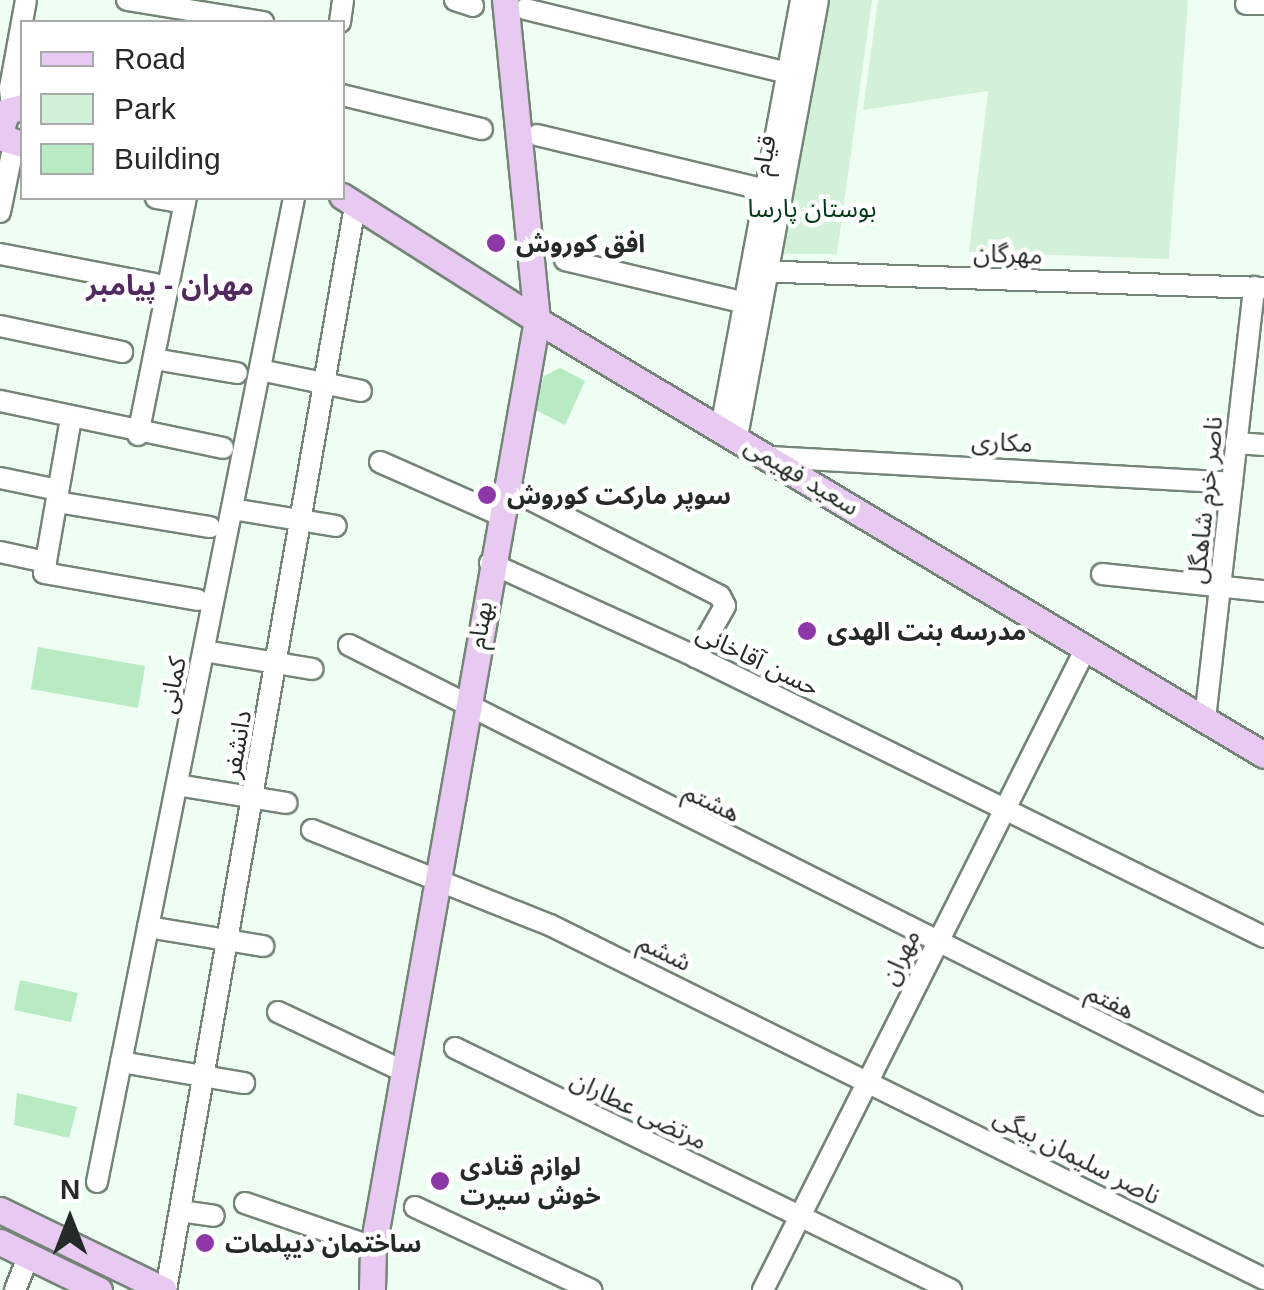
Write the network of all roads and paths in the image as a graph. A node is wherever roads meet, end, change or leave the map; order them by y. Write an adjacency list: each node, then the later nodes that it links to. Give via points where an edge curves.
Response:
1 (126, 0): 5 (street)
2 (801, 0): 8 (street, قیام)
3 (818, 0): 15 (street, قیام)
4 (515, 5): 8 (street); 26 (main road, بهنام)
5 (218, 13): 6 (street)
6 (253, 20)
7 (20, 36): 10 (street)
8 (788, 73): 15 (street, قیام)
9 (345, 96): 11 (street)
10 (11, 97): 13 (main road, via 1,128)
11 (482, 129)
12 (536, 135): 15 (street)
13 (18, 144): 14 (street)
14 (16, 172): 19 (street)
15 (774, 192): 22 (street, قیام)
16 (186, 200): 29 (street)
17 (294, 200): 30 (street, کمانی)
18 (349, 201): 26 (main road, سعید فهیمی); 32 (street, دانشفر)
19 (0, 212)
20 (0, 254): 23 (street)
21 (564, 260): 25 (street)
22 (759, 271): 24 (street, مهرگان); 25 (street, قیام)
23 (155, 284)
24 (1259, 288): 38 (street, ناصر خرم شاهگل)
25 (753, 305): 36 (street, قیام)
26 (536, 320): 36 (main road, سعید فهیمی); 45 (main road, بهنام)
27 (0, 326): 28 (street)
28 (122, 352)
29 (154, 359): 31 (street); 37 (street)
30 (260, 370): 32 (street); 47 (street, کمانی)
31 (237, 374)
32 (326, 384): 33 (street); 49 (street, دانشفر)
33 (361, 391)
34 (0, 401): 35 (street)
35 (71, 418): 37 (street); 46 (street)
36 (729, 432): 41 (main road, سعید فهیمی)
37 (138, 435): 40 (street)
38 (1236, 443): 39 (street); 44 (street, ناصر خرم شاهگل)
39 (1264, 445)
40 (222, 448)
41 (770, 457): 44 (street, مکاری); 60 (main road, سعید فهیمی)
42 (380, 462): 48 (street)
43 (0, 478): 46 (street)
44 (1232, 482): 56 (street, ناصر خرم شاهگل)
45 (506, 487): 48 (main road, بهنام); 62 (street, via 720,596 725,606)
46 (58, 496): 51 (street); 54 (street)
47 (232, 509): 49 (street); 61 (street, کمانی)
48 (500, 515): 53 (main road, بهنام)
49 (302, 520): 50 (street); 63 (street, دانشفر)
50 (336, 526)
51 (210, 527)
52 (0, 552): 54 (street)
53 (490, 564): 62 (street, حسن آقاخانی); 65 (main road, بهنام)
54 (45, 568): 58 (street)
55 (1102, 574): 56 (street)
56 (1220, 586): 57 (street); 66 (street, ناصر خرم شاهگل)
57 (1264, 591)
58 (198, 600)
59 (348, 645): 65 (street, هشتم)
60 (1086, 648): 66 (main road, سعید فهیمی); 71 (street, مهران)
61 (204, 650): 63 (street); 68 (street, کمانی)
62 (696, 656): 71 (street, حسن آقاخانی)
63 (277, 663): 64 (street); 69 (street, دانشفر)
64 (313, 669)
65 (462, 705): 73 (main road, بهنام); 77 (street, هشتم)
66 (1205, 718): 67 (main road, سعید فهیمی)
67 (1264, 755)
68 (177, 785): 69 (street); 74 (street, کمانی)
69 (253, 797): 70 (street); 76 (street, دانشفر)
70 (287, 803)
71 (1001, 808): 75 (street, حسن آقاخانی); 77 (street, مهران)
72 (312, 830): 73 (street, ششم)
73 (437, 880): 82 (main road, بهنام); 84 (street, ششم, via 550,924)
74 (148, 927): 76 (street); 81 (street, کمانی)
75 (1264, 938)
76 (228, 940): 78 (street); 83 (street, دانشفر)
77 (936, 941): 84 (street, مهران); 86 (street, هفتم)
78 (263, 946)
79 (278, 1012): 82 (street)
80 (455, 1048): 93 (street, مرتضی عطاران)
81 (121, 1062): 83 (street); 87 (street, کمانی)
82 (405, 1072): 95 (main road, بهنام)
83 (204, 1076): 85 (street); 91 (street, دانشفر)
84 (867, 1078): 93 (street, مهران); 97 (street, ناصر سلیمان بیگی)
85 (244, 1083)
86 (1264, 1105)
87 (97, 1182)
88 (244, 1202): 95 (street)
89 (415, 1207): 103 (street)
90 (0, 1210): 100 (main road)
91 (180, 1211): 92 (street); 100 (street, دانشفر)
92 (214, 1216)
93 (800, 1216): 104 (street, مهران); 105 (street, مرتضی عطاران)
94 (0, 1242): 96 (main road)
95 (373, 1247): 101 (main road, بهنام); 102 (main road, بهنام)
96 (28, 1256): 98 (street); 99 (main road)
97 (1264, 1279)
98 (22, 1287)
99 (99, 1290)
100 (165, 1290)
101 (358, 1290)
102 (372, 1290)
103 (591, 1290)
104 (763, 1290)
105 (951, 1290)

